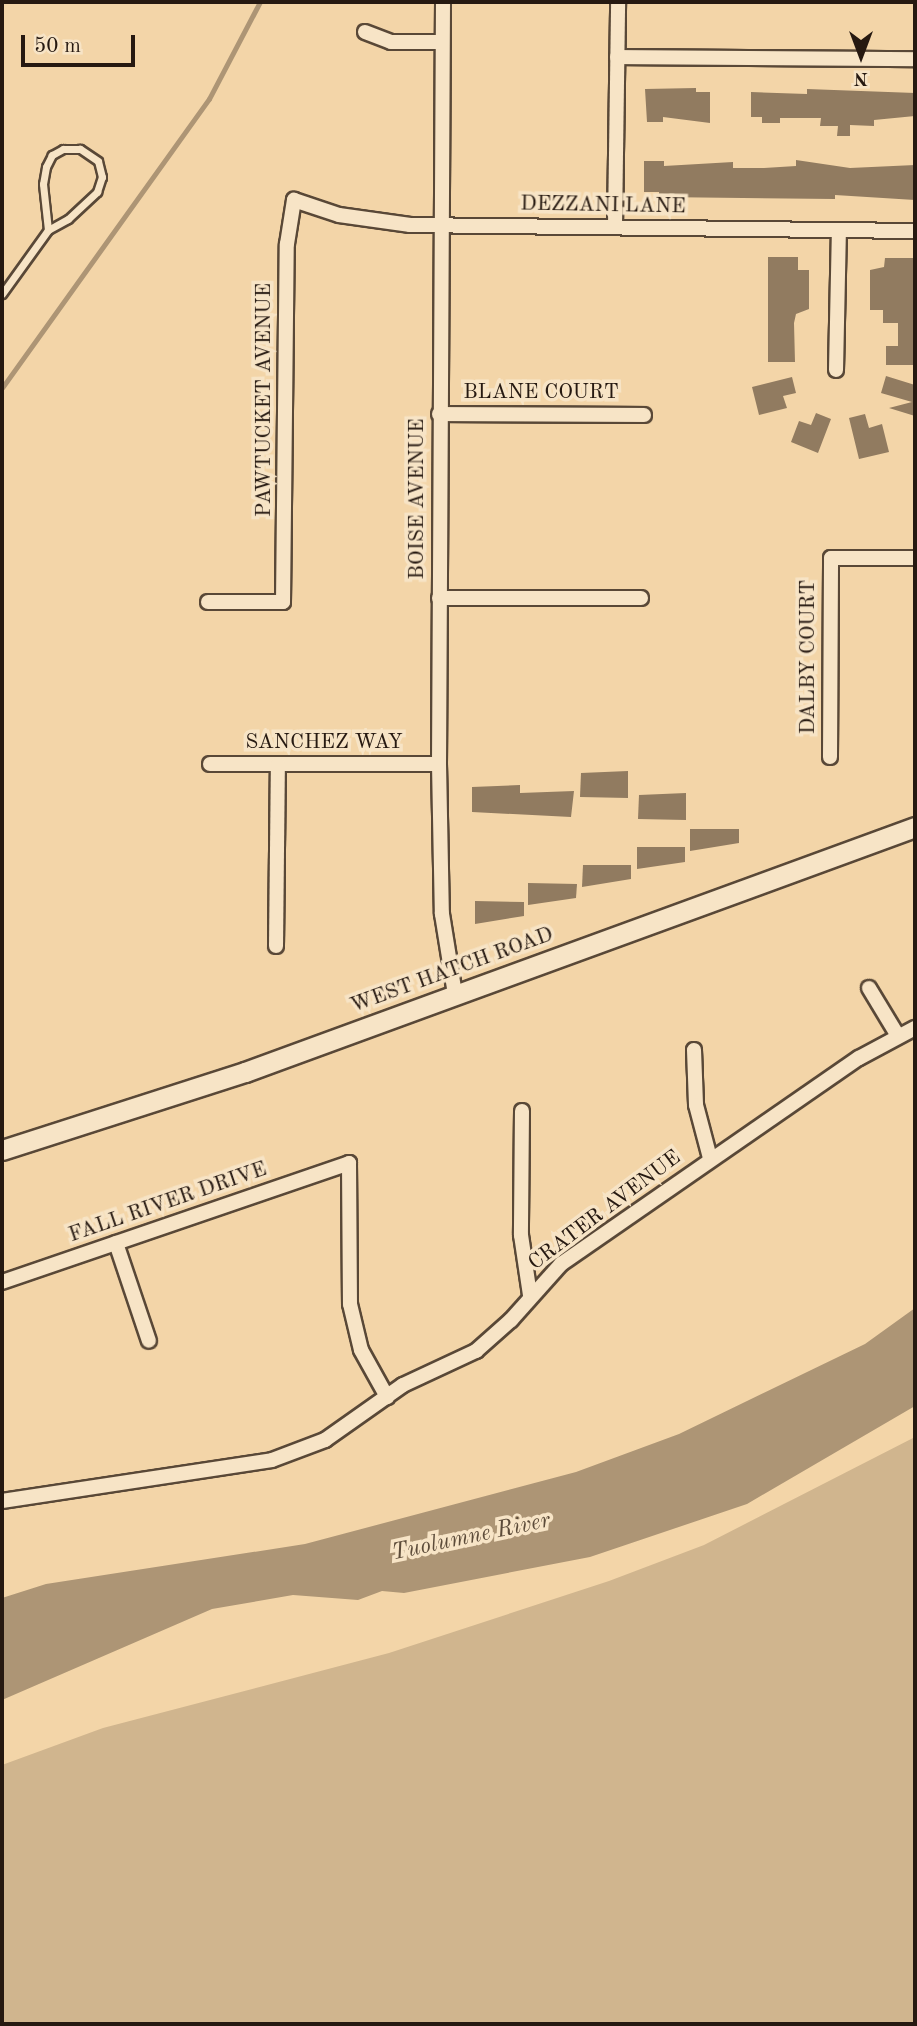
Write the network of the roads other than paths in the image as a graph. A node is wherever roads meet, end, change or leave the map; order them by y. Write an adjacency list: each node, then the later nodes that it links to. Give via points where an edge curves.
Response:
1 (443, 2): 4 (street, BOISE AVENUE)
2 (618, 2): 5 (street)
3 (365, 32): 4 (street, via 391,42)
4 (442, 42): 8 (street, BOISE AVENUE)
5 (618, 57): 6 (street); 9 (street)
6 (915, 60)
7 (294, 200): 8 (street, DEZZANI LANE, via 379,223); 20 (street, PAWTUCKET AVENUE, via 287,244 283,602)
8 (440, 225): 9 (street, DEZZANI LANE); 15 (street, BOISE AVENUE)
9 (615, 226): 11 (street, DEZZANI LANE)
10 (48, 230): 10 (lane, via 68,219 97,192 102,177 98,161 80,149 52,155 46,167); 13 (lane)
11 (838, 230): 12 (street, DEZZANI LANE); 14 (street)
12 (915, 231)
13 (2, 294)
14 (836, 370)
15 (439, 414): 16 (street, BLANE COURT); 18 (street, BOISE AVENUE)
16 (644, 415)
17 (915, 558): 21 (street, DALBY COURT, via 831,558)
18 (439, 598): 19 (street); 24 (street, BOISE AVENUE)
19 (641, 598)
20 (208, 602)
21 (830, 757)
22 (209, 764): 23 (street, SANCHEZ WAY)
23 (278, 764): 24 (street, SANCHEZ WAY); 26 (street)
24 (439, 764): 28 (street, BOISE AVENUE, via 442,914)
25 (915, 827): 28 (main road, WEST HATCH ROAD)
26 (276, 946)
27 (869, 988): 30 (street)
28 (455, 994): 33 (main road, WEST HATCH ROAD, via 245,1072)
29 (915, 1028): 30 (street, CRATER AVENUE)
30 (898, 1036): 34 (street, CRATER AVENUE)
31 (694, 1050): 34 (street, via 696,1105)
32 (522, 1111): 37 (street, via 521,1235)
33 (2, 1150)
34 (710, 1158): 37 (street, CRATER AVENUE, via 561,1264)
35 (116, 1243): 36 (street, FALL RIVER DRIVE); 38 (street); 39 (street, FALL RIVER DRIVE, via 349,1163 350,1304 361,1350)
36 (2, 1282)
37 (530, 1295): 39 (street, CRATER AVENUE, via 511,1320 476,1351)
38 (149, 1341)
39 (387, 1397): 40 (street, CRATER AVENUE, via 325,1440 272,1460)
40 (2, 1501)

